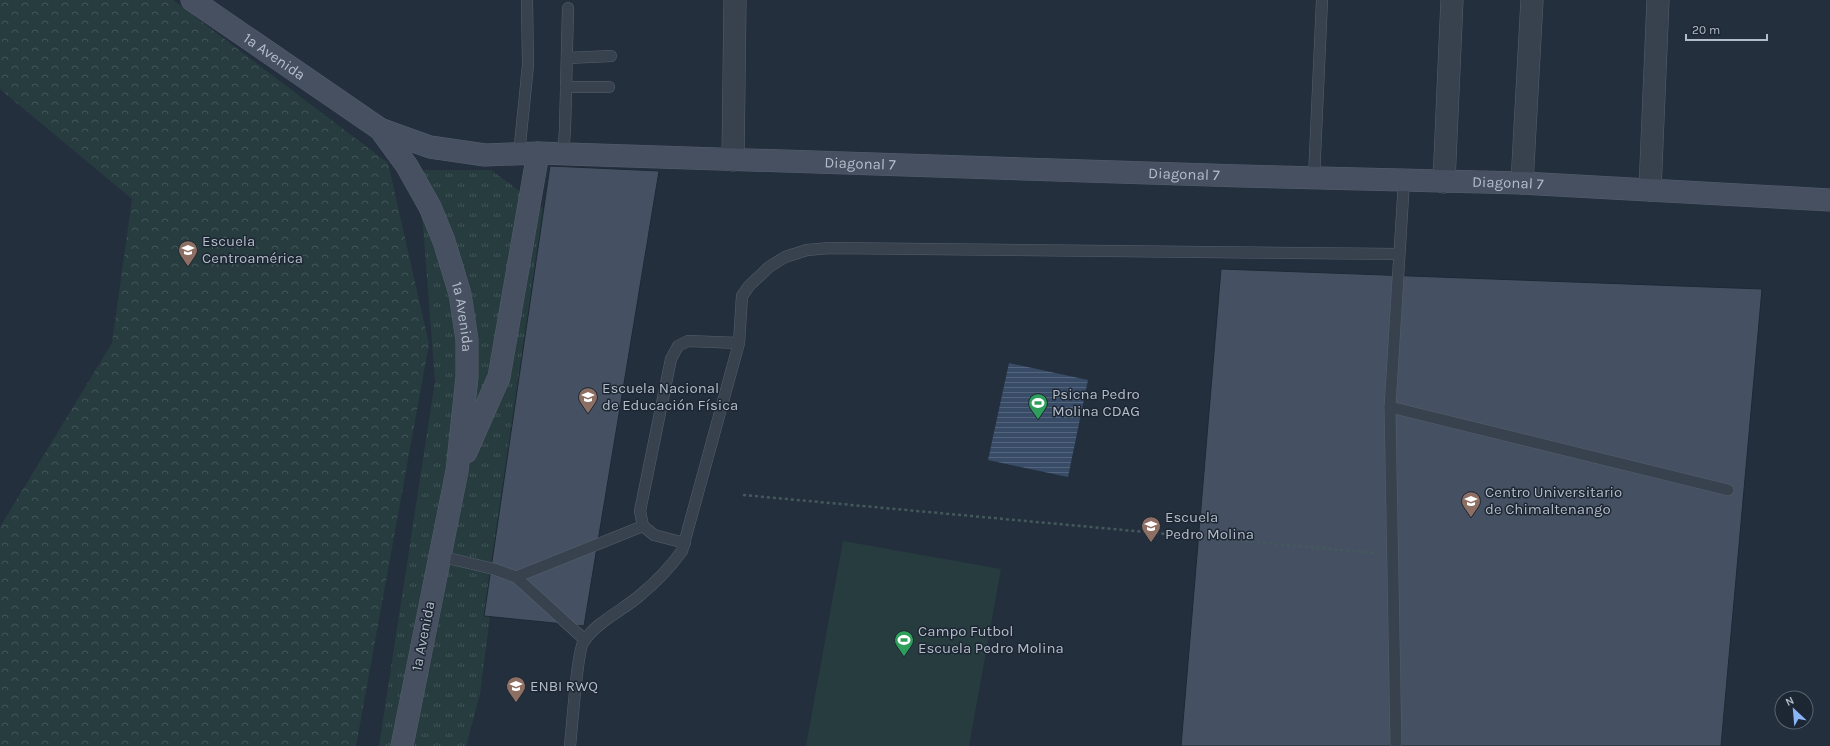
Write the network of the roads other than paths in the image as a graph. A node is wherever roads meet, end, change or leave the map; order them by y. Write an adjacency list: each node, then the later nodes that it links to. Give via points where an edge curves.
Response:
1 (192, 0): 13 (street, 1a Avenida)
2 (527, 0): 14 (lane)
3 (735, 0): 16 (street)
4 (1322, 0): 17 (lane)
5 (1452, 0): 19 (street)
6 (1532, 0): 20 (street)
7 (1658, 0): 21 (street)
8 (568, 8): 10 (lane)
9 (611, 56): 10 (lane)
10 (567, 58): 11 (lane)
11 (566, 87): 12 (lane); 15 (lane)
12 (609, 87)
13 (380, 129): 14 (street, Diagonal 7, via 430,147 485,155); 26 (street, 1a Avenida, via 407,166 430,207 444,241 460,294 467,340 467,377)
14 (528, 153): 15 (street, Diagonal 7); 26 (street, via 499,377)
15 (563, 154): 16 (street, Diagonal 7)
16 (733, 160): 17 (street, Diagonal 7)
17 (1314, 178): 18 (street, Diagonal 7)
18 (1404, 181): 19 (street, Diagonal 7); 23 (lane)
19 (1444, 182): 20 (street, Diagonal 7)
20 (1522, 183): 21 (street, Diagonal 7)
21 (1650, 190): 22 (street, Diagonal 7)
22 (1830, 200)
23 (1399, 254): 24 (lane, via 830,248 807,250 785,257 769,267 749,286 742,296); 25 (lane)
24 (739, 343): 28 (lane, via 688,342 678,346 672,359 640,511); 29 (lane)
25 (1390, 407): 27 (lane); 35 (lane)
26 (457, 471): 30 (street, 1a Avenida)
27 (1728, 490)
28 (643, 526): 29 (lane, via 654,535); 31 (lane)
29 (685, 543): 32 (lane, via 669,569)
30 (439, 556): 31 (lane); 33 (street, 1a Avenida)
31 (516, 577): 32 (lane)
32 (585, 640): 34 (lane, via 579,666)
33 (402, 746)
34 (570, 746)
35 (1396, 746)

